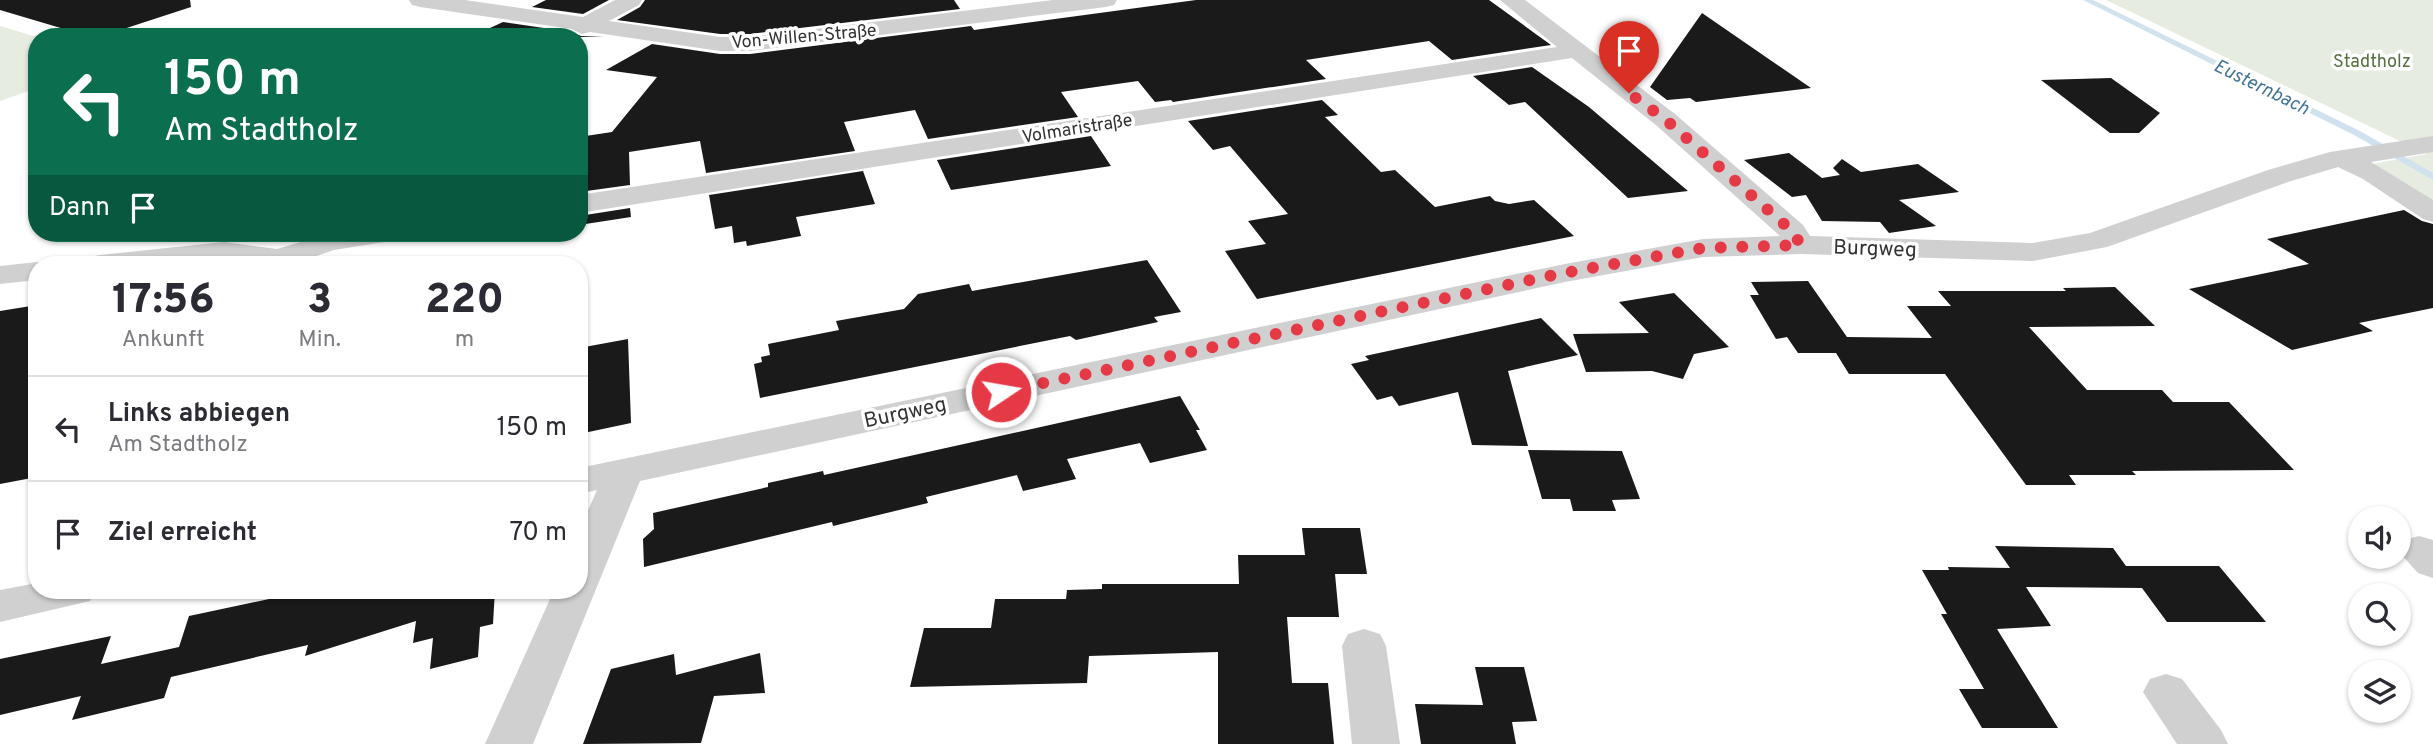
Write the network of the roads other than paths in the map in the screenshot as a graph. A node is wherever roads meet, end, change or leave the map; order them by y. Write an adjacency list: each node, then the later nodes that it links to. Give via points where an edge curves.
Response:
1 (420, 0): 5 (street, Von-Willen-Straße)
2 (631, 0): 5 (street)
3 (1106, 0): 5 (street, Von-Willen-Straße, via 750,44 720,44)
4 (1511, 0): 7 (street)
5 (588, 23): 6 (street)
6 (579, 28)
7 (1574, 51): 10 (street, Volmaristraße); 14 (street, via 1666,120 1792,231)
8 (2422, 145): 9 (street, Burgweg)
9 (2353, 156): 11 (street); 14 (street, Burgweg, via 2278,176 2096,241 2033,252)
10 (588, 203)
11 (2433, 213)
12 (197, 242): 15 (street)
13 (330, 242): 18 (street)
14 (1801, 245): 21 (street, Burgweg, via 1703,248 1564,273)
15 (185, 255): 16 (street); 17 (street, via 246,252)
16 (176, 256)
17 (263, 256)
18 (296, 256)
19 (28, 272): 20 (street)
20 (0, 275)
21 (625, 471): 22 (street, Burgweg); 23 (street)
22 (588, 479)
23 (588, 559)
24 (33, 599): 26 (street)
25 (571, 599): 29 (street)
26 (0, 606)
27 (1364, 646): 30 (street)
28 (2166, 692): 31 (street)
29 (509, 744)
30 (1376, 744)
31 (2204, 744)

